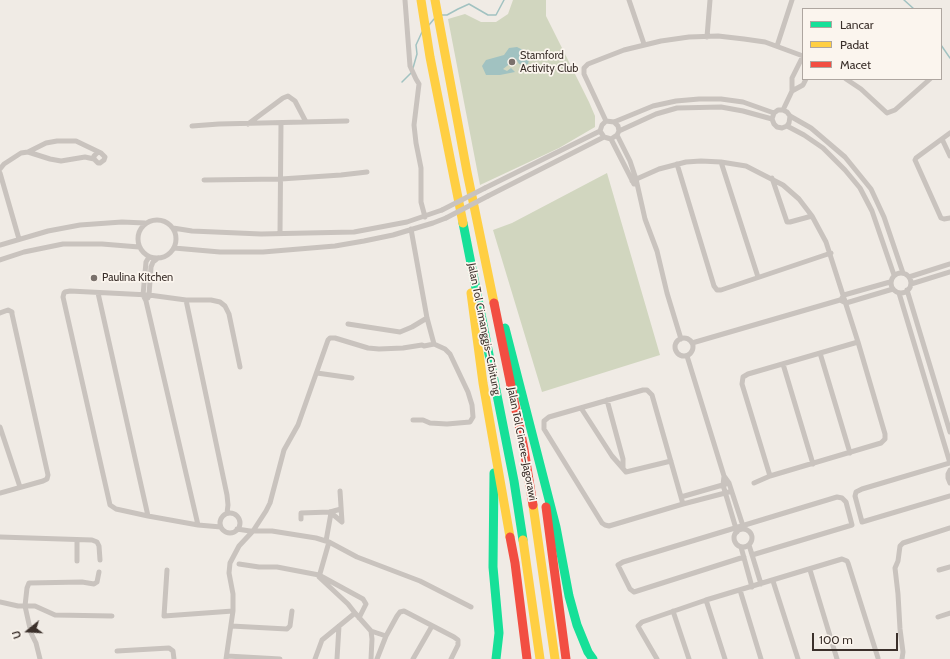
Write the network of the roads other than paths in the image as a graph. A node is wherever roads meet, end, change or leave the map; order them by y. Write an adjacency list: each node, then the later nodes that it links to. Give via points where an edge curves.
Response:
1 (405, 0): 50 (street, via 410,66 419,84 415,110 416,144 421,168 421,202)
2 (421, 0): 51 (highway, Jalan Tol Cimanggis–Cibitung)
3 (435, 0): 56 (highway)
4 (629, 0): 8 (street)
5 (710, 0): 7 (street)
6 (792, 0): 9 (street)
7 (707, 37): 8 (street); 9 (street, via 744,39)
8 (644, 44): 21 (street, via 588,64 584,68 584,74)
9 (777, 46): 10 (street)
10 (802, 56)
11 (802, 58): 15 (street, via 792,78)
12 (806, 80): 15 (street, via 803,85)
13 (848, 80): 14 (street, via 887,113 895,110)
14 (929, 80)
15 (792, 91): 16 (street)
16 (783, 110): 17 (street); 18 (street)
17 (774, 113): 19 (street); 23 (street, via 743,102 699,98 653,106)
18 (790, 116): 27 (street); 68 (street, via 811,128 835,148 871,189 884,217)
19 (772, 119): 27 (street, via 777,127); 29 (street, via 721,107 677,108 656,114)
20 (347, 121): 22 (street)
21 (606, 121): 23 (street); 28 (street)
22 (306, 122): 24 (street); 25 (street, via 295,101 288,96)
23 (614, 122): 29 (street, via 618,126)
24 (281, 123): 25 (street); 46 (street)
25 (248, 124): 26 (street)
26 (192, 126)
27 (787, 126): 69 (street, via 823,148 860,188 872,211)
28 (600, 131): 31 (street); 50 (street, bridge)
29 (618, 133): 32 (street); 48 (street, via 630,161)
30 (950, 133): 33 (street)
31 (604, 138): 32 (street); 55 (street, bridge, via 446,218)
32 (611, 139): 48 (street)
33 (942, 139): 37 (street); 52 (street, via 915,161 941,218)
34 (88, 147): 35 (street, via 76,141 63,140); 36 (street); 38 (street)
35 (28, 152): 38 (street, via 56,161); 42 (street, via 21,153)
36 (101, 153): 39 (street, via 96,154); 39 (street, via 105,157 103,162 98,163)
37 (950, 156)
38 (85, 157): 39 (street)
39 (94, 159)
40 (721, 162): 41 (street, via 701,160); 45 (street, via 746,166); 70 (street)
41 (677, 164): 48 (street); 70 (street, via 715,288 721,290)
42 (0, 168)
43 (367, 172): 46 (street)
44 (0, 173): 58 (street)
45 (772, 178): 49 (street, via 791,191); 49 (street, via 787,222)
46 (281, 179): 47 (street); 57 (street)
47 (204, 180)
48 (634, 180): 87 (street)
49 (812, 216): 62 (street)
50 (424, 217): 57 (street, via 362,231)
51 (462, 217): 102 (highway); 185 (highway, Jalan Tol Cimanggis–Cibitung, via 514,481)
52 (950, 218)
53 (144, 223): 54 (street, via 158,219); 58 (street, via 80,225); 60 (street, via 138,234)
54 (173, 228): 57 (street, via 219,233); 61 (street, via 176,237)
55 (412, 229): 61 (street, via 364,241 278,252 220,252); 85 (street)
56 (480, 230): 107 (highway); 186 (highway, Jalan Tol Cinere–Jagorawi, via 524,449)
57 (280, 233)
58 (19, 239): 59 (street)
59 (0, 245)
60 (139, 247): 63 (street); 65 (street, via 63,244)
61 (174, 248): 64 (street, via 170,254)
62 (831, 253): 70 (street); 79 (street)
63 (150, 257): 64 (street); 78 (street, via 146,262)
64 (158, 258): 80 (street, via 151,266)
65 (0, 260)
66 (950, 264): 71 (street)
67 (950, 272): 73 (street)
68 (903, 273): 69 (street); 71 (street)
69 (894, 275): 72 (street)
70 (758, 277)
71 (909, 277): 73 (street)
72 (890, 282): 74 (street); 79 (street)
73 (911, 284): 75 (street)
74 (892, 289): 77 (street); 83 (street)
75 (907, 290): 77 (street); 101 (street)
76 (98, 293): 78 (street); 125 (street); 125 (street, via 67,291 63,297 108,502 113,508)
77 (900, 293): 105 (street)
78 (143, 295): 80 (street)
79 (844, 295): 82 (street); 83 (street)
80 (148, 298): 81 (street); 127 (street)
81 (186, 300): 94 (street, via 216,300 225,306); 124 (street, via 227,495)
82 (840, 300): 83 (street); 90 (street)
83 (846, 303): 88 (street)
84 (0, 313): 114 (street, via 8,310 12,312 48,475 46,480)
85 (427, 318): 86 (street, via 400,332); 89 (street)
86 (348, 324)
87 (681, 339): 90 (street, via 688,339); 92 (street, via 676,344 676,351 682,356)
88 (858, 342): 91 (street); 103 (street, via 886,434 881,443)
89 (434, 344): 95 (street, via 378,350 330,338); 99 (street, via 450,354 468,392 473,419 470,422 447,424)
90 (692, 344): 92 (street, via 692,351)
91 (820, 353): 93 (street); 103 (street)
92 (687, 356): 113 (street)
93 (783, 364): 106 (street); 110 (street, via 748,374 742,380)
94 (240, 367)
95 (317, 373): 96 (street); 133 (street, via 298,424 284,450 270,503)
96 (352, 378)
97 (607, 400): 98 (street); 104 (street, via 643,390 650,392); 108 (street, via 623,459)
98 (581, 408): 108 (street); 121 (street, via 549,417 543,425 602,523 609,526)
99 (413, 420)
100 (0, 427): 114 (street)
101 (950, 432)
102 (494, 449): 183 (highway, via 493,566 499,633); 184 (highway, via 515,563)
103 (850, 453): 106 (street)
104 (671, 461): 108 (street, via 628,472); 120 (street)
105 (950, 463): 119 (street, via 858,490 855,496 862,522)
106 (813, 464): 110 (street)
107 (541, 466): 187 (highway); 188 (highway, via 569,596 577,625)
108 (622, 468)
109 (950, 470): 112 (street)
110 (770, 476): 111 (street)
111 (754, 483)
112 (950, 483)
113 (726, 484): 116 (street); 117 (street); 120 (street)
114 (20, 487): 118 (street)
115 (340, 491): 122 (street)
116 (732, 491): 117 (street); 129 (street)
117 (726, 492): 121 (street); 132 (street)
118 (0, 493)
119 (950, 496)
120 (681, 497): 121 (street)
121 (683, 504)
122 (342, 509): 123 (street); 123 (street, via 342,522)
123 (330, 512): 126 (street, via 301,513); 136 (street)
124 (227, 514): 128 (street, via 220,520); 131 (street, via 237,516 240,522)
125 (148, 516): 127 (street)
126 (301, 519)
127 (198, 525): 128 (street)
128 (220, 527): 131 (street, via 228,533)
129 (743, 527): 132 (street); 137 (street, via 751,534); 139 (street, via 837,497 846,502 852,525)
130 (950, 528): 195 (street, via 900,546 895,568)
131 (238, 529): 133 (street)
132 (737, 530): 138 (street, via 735,540); 140 (street, via 619,563 619,567 634,592)
133 (253, 531): 136 (street, via 282,533); 158 (street, via 231,558 229,571)
134 (0, 537): 135 (street)
135 (77, 540): 141 (street, via 97,542); 142 (street)
136 (328, 542): 149 (street); 157 (street, via 357,557 420,581)
137 (749, 545): 138 (street); 139 (street)
138 (741, 547): 140 (street)
139 (752, 555): 151 (street)
140 (744, 557): 152 (street)
141 (100, 560)
142 (77, 561)
143 (239, 564): 149 (street, via 277,567)
144 (950, 567): 147 (street)
145 (166, 570): 158 (street, via 164,616)
146 (810, 570): 150 (street); 173 (street, via 842,559 847,561); 194 (street)
147 (939, 570)
148 (100, 572): 156 (street, via 94,584 29,583)
149 (319, 575): 161 (street); 164 (street, via 364,599 366,604)
150 (773, 581): 151 (street); 193 (street)
151 (761, 584): 152 (street)
152 (752, 587): 153 (street)
153 (740, 590): 154 (street); 192 (street)
154 (706, 600): 160 (street); 191 (street)
155 (0, 602): 156 (street)
156 (25, 606): 163 (street, via 35,606 55,615); 174 (street, via 30,633 36,643)
157 (471, 607)
158 (233, 611): 166 (street)
159 (292, 611): 166 (street, via 290,626 287,629)
160 (673, 611): 189 (street, via 646,620 638,626); 190 (street)
161 (355, 613): 164 (street); 167 (street)
162 (950, 613): 165 (street)
163 (112, 616)
164 (359, 618): 169 (street)
165 (939, 618)
166 (231, 626): 172 (street)
167 (339, 626): 177 (street, via 321,642); 178 (street)
168 (432, 626): 170 (street, via 402,611); 181 (street); 182 (street, via 458,640)
169 (371, 631): 170 (street); 179 (street)
170 (386, 636): 180 (street)
171 (117, 651): 175 (street, via 169,648 173,651)
172 (227, 657): 176 (street)
173 (878, 658)
174 (40, 659)
175 (174, 659)
176 (280, 659)
177 (315, 659)
178 (337, 659)
179 (371, 659)
180 (377, 659)
181 (413, 659)
182 (451, 659)
183 (496, 659)
184 (527, 659)
185 (540, 659)
186 (555, 659)
187 (566, 659)
188 (593, 659)
189 (657, 659)
190 (689, 659)
191 (725, 659)
192 (761, 659)
193 (798, 659)
194 (837, 659)
195 (902, 659)

